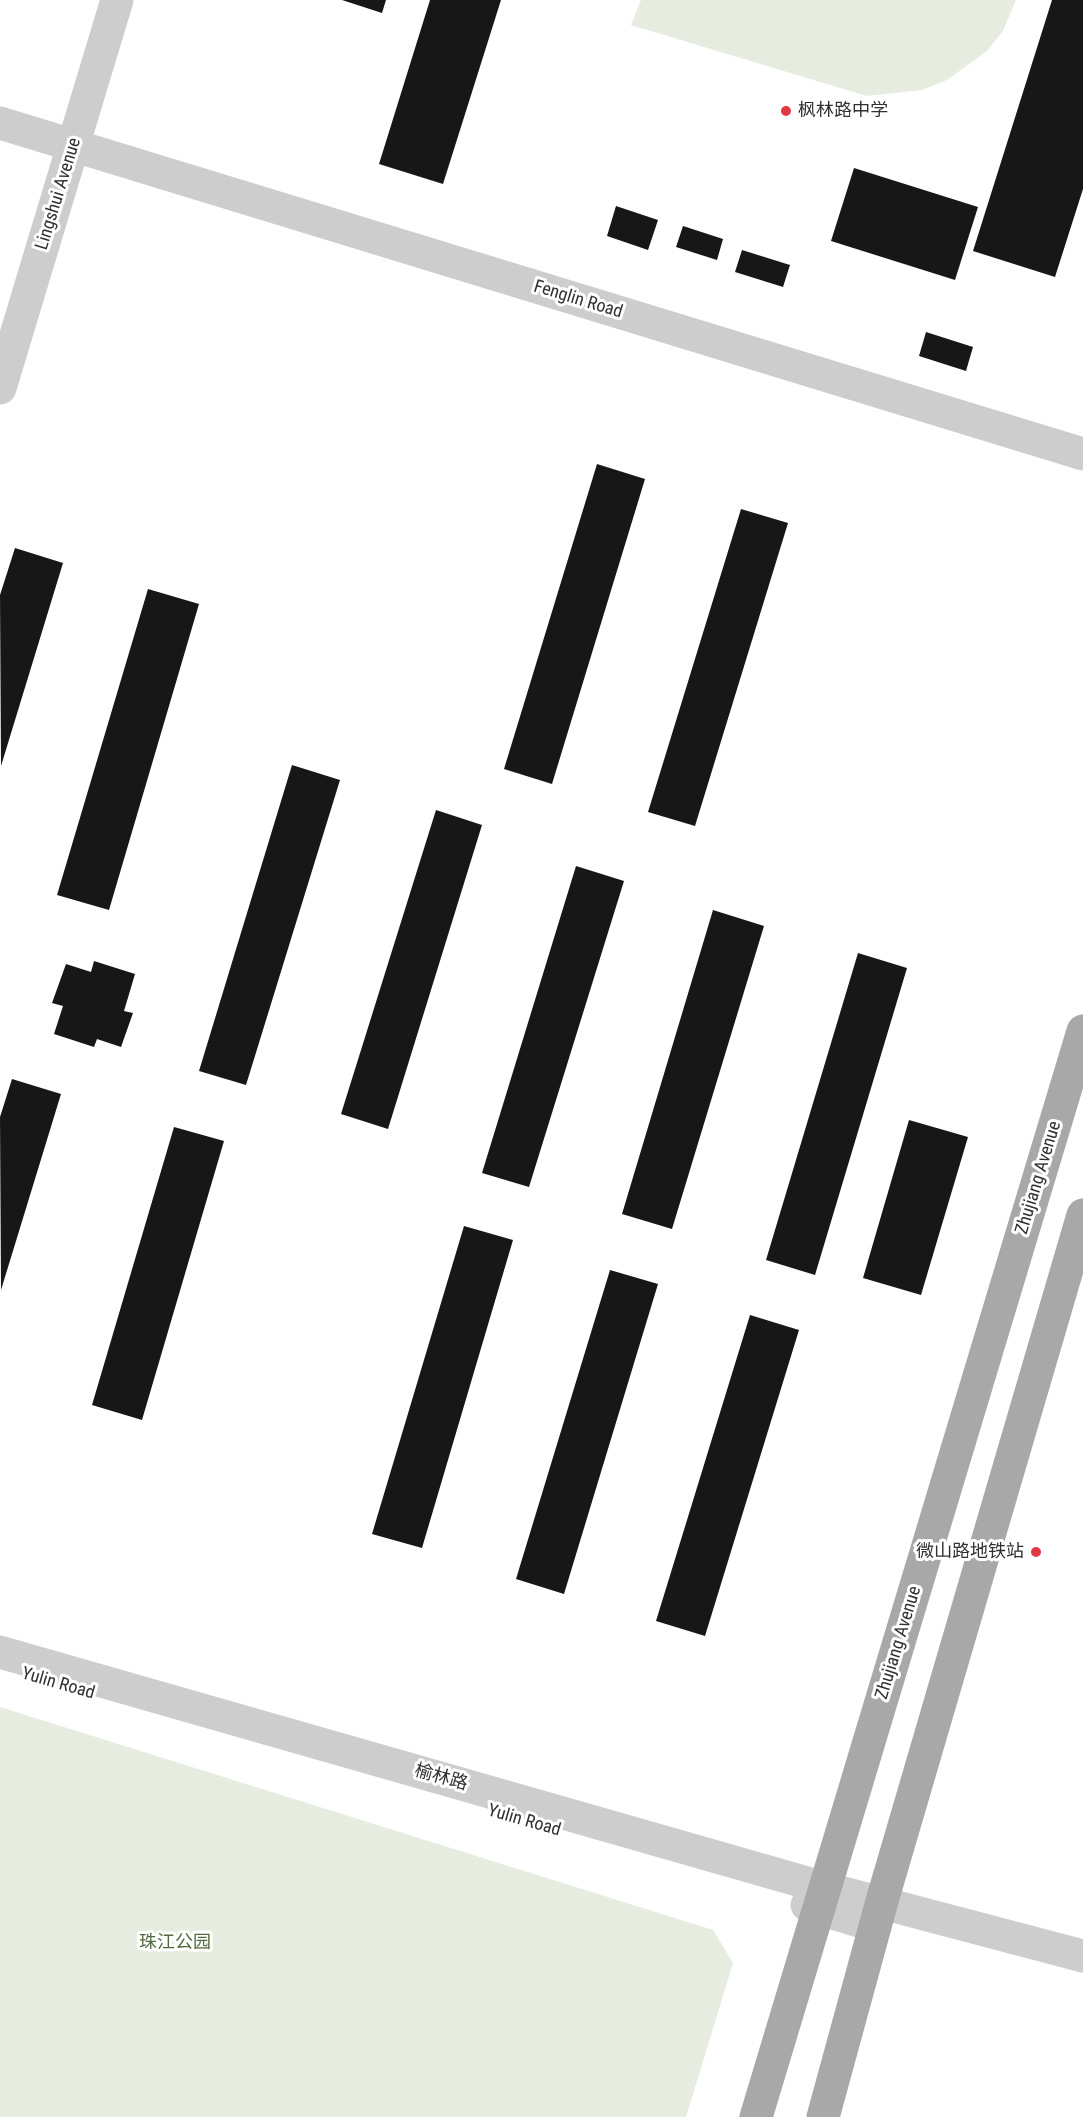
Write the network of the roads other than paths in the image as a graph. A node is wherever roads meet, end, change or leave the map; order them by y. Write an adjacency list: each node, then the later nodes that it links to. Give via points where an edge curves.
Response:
1 (94, 0): 5 (street, Lingshui Avenue)
2 (117, 0): 5 (street, Lingshui Avenue)
3 (0, 105): 5 (street)
4 (0, 123): 5 (street)
5 (65, 134): 6 (street, Lingshui Avenue); 7 (street, Lingshui Avenue); 8 (street, Fenglin Road); 9 (street, Fenglin Road)
6 (0, 314)
7 (0, 388)
8 (1083, 435)
9 (1083, 454)
10 (1083, 1031): 14 (main road, Zhujiang Avenue)
11 (1083, 1215): 15 (main road)
12 (0, 1652): 14 (street, 榆林路)
13 (0, 1666): 14 (street, Yulin Road)
14 (823, 1898): 15 (street, Yulin Road); 17 (main road, Zhujiang Avenue)
15 (879, 1913): 16 (street, Yulin Road); 18 (main road)
16 (1083, 1956)
17 (756, 2117)
18 (823, 2117)

